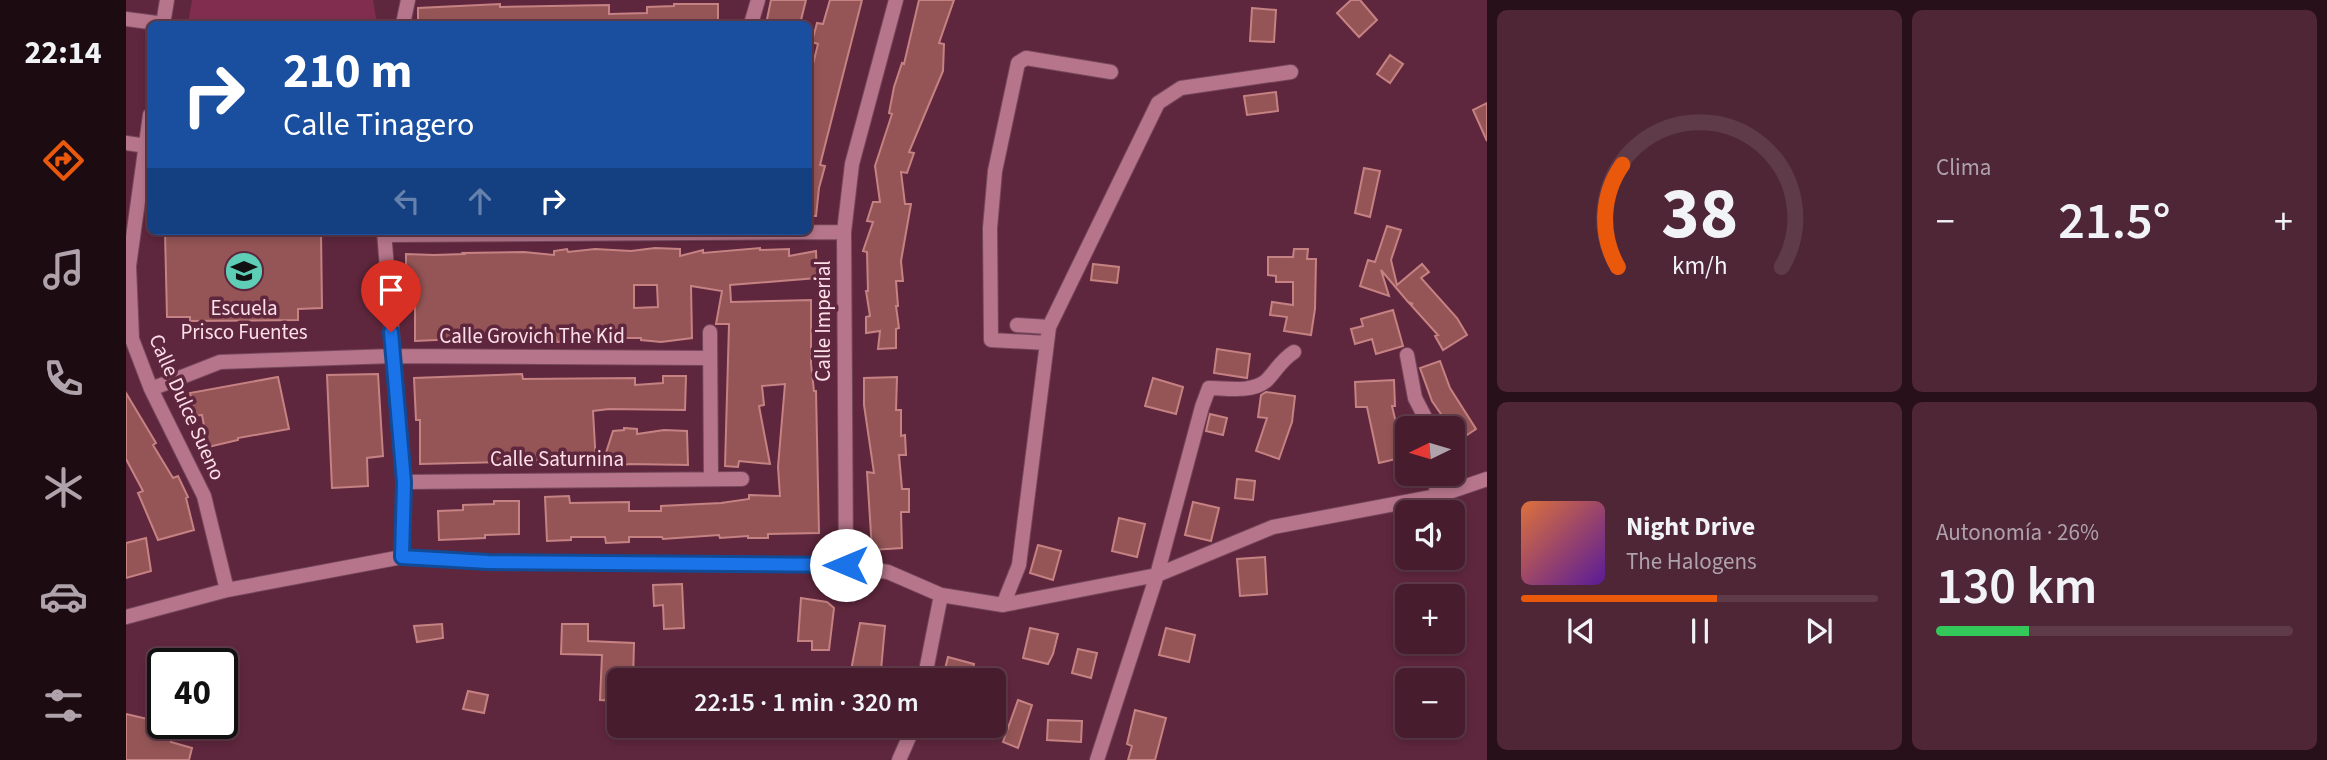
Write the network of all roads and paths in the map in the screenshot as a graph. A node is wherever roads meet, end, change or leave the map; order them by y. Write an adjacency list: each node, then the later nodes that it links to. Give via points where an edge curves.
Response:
1 (167, 0): 6 (street)
2 (408, 0): 7 (street)
3 (758, 0): 8 (street)
4 (896, 0): 16 (street, Calle Imperial, via 852,164)
5 (126, 19): 9 (street)
6 (164, 21)
7 (404, 21)
8 (752, 21)
9 (147, 22)
10 (1111, 72): 19 (street, via 1026,58 1018,63 995,171 990,228)
11 (1291, 72): 20 (street, via 1181,88 1158,103)
12 (147, 138): 14 (street, Calle Dulce Sueno)
13 (126, 143): 14 (street)
14 (146, 146): 18 (street, Calle Dulce Sueno)
15 (812, 232): 16 (street)
16 (844, 232): 36 (street, Calle Imperial)
17 (384, 235): 25 (street)
18 (127, 266): 27 (street, Calle Dulce Sueno, via 132,339)
19 (992, 324): 20 (street); 22 (street, via 991,340)
20 (1049, 327): 22 (street)
21 (710, 332): 26 (street)
22 (1047, 343): 40 (street, via 1019,565)
23 (1294, 352): 37 (street, via 1265,381 1251,388 1209,388)
24 (1407, 355): 28 (street, via 1415,398)
25 (393, 356): 26 (street, Calle Grovich The Kid); 27 (street, Calle Grovich The Kid, via 220,362); 32 (street)
26 (708, 358): 29 (street)
27 (151, 389): 38 (street, Calle Dulce Sueno, via 204,496)
28 (1424, 416)
29 (711, 479): 31 (street, Calle Saturnina); 32 (street, Calle Saturnina)
30 (1487, 479): 34 (street)
31 (742, 480)
32 (404, 482): 35 (street)
33 (1436, 486): 34 (street)
34 (1437, 496): 37 (street, via 1273,527)
35 (402, 557): 36 (street); 38 (street)
36 (846, 565): 39 (street, via 888,572)
37 (1157, 575): 40 (street); 45 (street)
38 (227, 590): 41 (street)
39 (940, 595): 40 (street); 42 (street)
40 (1003, 605)
41 (126, 617)
42 (926, 668)
43 (909, 738): 44 (street)
44 (899, 760)
45 (1097, 760)

